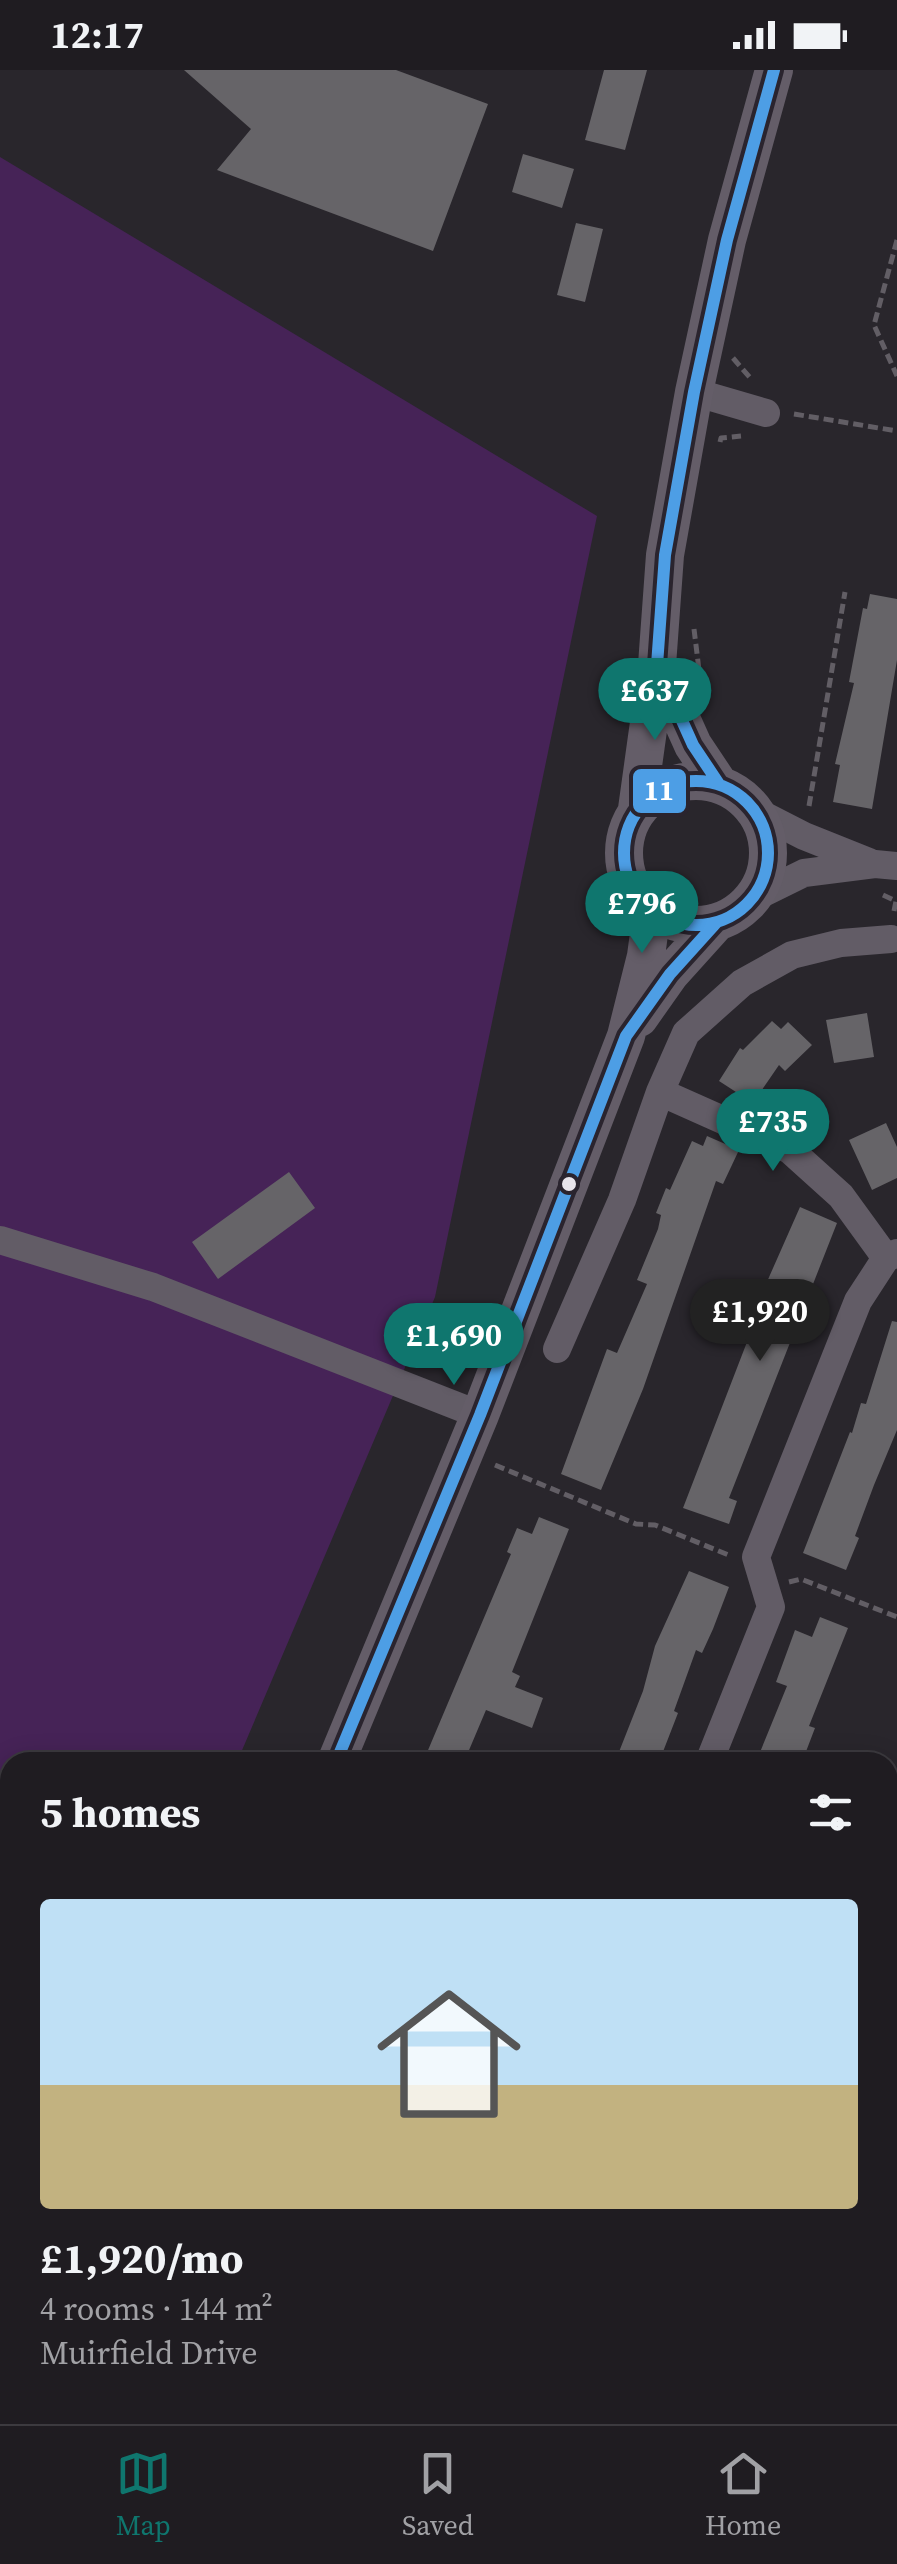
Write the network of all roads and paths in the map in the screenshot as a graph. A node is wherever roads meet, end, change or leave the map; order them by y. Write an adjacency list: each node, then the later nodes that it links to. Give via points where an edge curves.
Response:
1 (769, 71): 5 (main road)
2 (897, 240): 4 (path, via 874,326)
3 (733, 358): 6 (path, via 764,395)
4 (897, 376)
5 (694, 392): 6 (street); 11 (main road, via 665,555)
6 (766, 413): 7 (path); 8 (path, via 772,419 767,432 722,438)
7 (897, 431)
8 (716, 454)
9 (845, 592): 16 (path)
10 (693, 618): 12 (path)
11 (657, 665): 13 (main road, via 692,745); 14 (main road)
12 (702, 691)
13 (720, 784): 14 (main road, via 674,783); 15 (main road)
14 (637, 809): 21 (main road, via 626,829 626,874)
15 (756, 811): 16 (street); 19 (main road, via 768,855)
16 (804, 836): 17 (street)
17 (886, 865): 19 (street, via 804,873)
18 (882, 894): 20 (path)
19 (753, 898): 22 (main road)
20 (896, 901): 23 (path)
21 (652, 911): 22 (main road, via 694,926); 24 (main road)
22 (716, 922): 24 (main road)
23 (891, 939): 25 (street, via 792,954 742,983 686,1033)
24 (626, 1036): 29 (main road)
25 (660, 1092): 27 (street, via 790,1150); 28 (street)
26 (0, 1240): 29 (street, via 153,1288)
27 (892, 1255): 31 (street, via 858,1301)
28 (557, 1349)
29 (480, 1415): 30 (main road)
30 (465, 1452): 31 (path, via 636,1524 655,1525 733,1557); 34 (main road)
31 (756, 1557): 32 (street)
32 (766, 1588): 33 (path, via 802,1579); 35 (street, via 771,1608)
33 (897, 1617)
34 (340, 1752)
35 (712, 1752)

